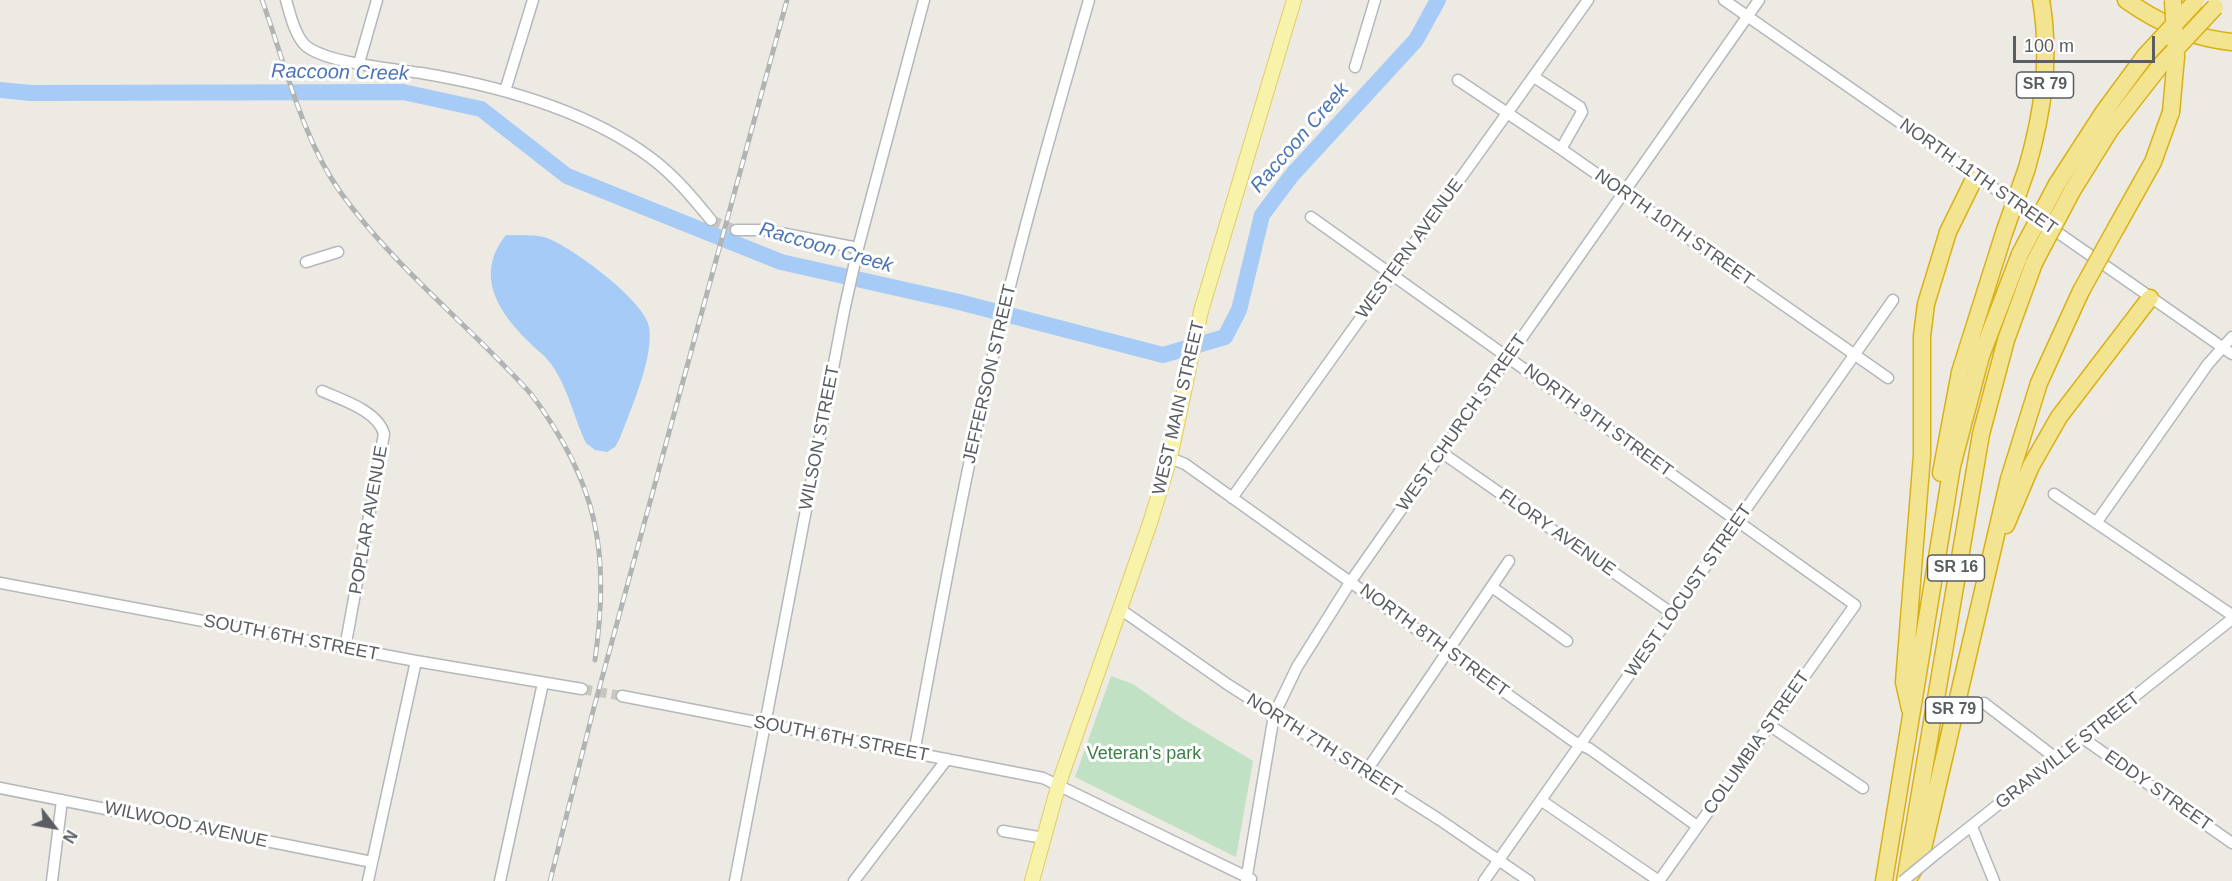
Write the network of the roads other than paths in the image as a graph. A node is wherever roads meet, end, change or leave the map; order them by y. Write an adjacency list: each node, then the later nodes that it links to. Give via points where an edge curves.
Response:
1 (286, 0): 18 (street, via 303,42 322,54)
2 (377, 0): 18 (street)
3 (533, 0): 22 (street)
4 (924, 0): 31 (street, WILSON STREET)
5 (1089, 0): 74 (street, JEFFERSON STREET, via 993,357)
6 (1294, 0): 45 (main road, WEST MAIN STREET, via 1201,311)
7 (1375, 0): 19 (street)
8 (1588, 0): 20 (street, WESTERN AVENUE)
9 (1724, 0): 16 (street, NORTH 11TH STREET)
10 (1759, 0): 16 (street, WEST CHURCH STREET)
11 (2041, 0): 48 (highway, SR 79, bridge, via 2046,43 2041,112 2027,168 1971,333 1950,418 1941,473)
12 (2126, 0): 17 (highway, via 2193,36)
13 (2173, 0): 51 (highway, SR 79, bridge, via 2176,57 2171,112 2153,162 2081,291 2040,383)
14 (2196, 0): 26 (highway, SR 16, bridge, via 2145,56 2103,112)
15 (2219, 4): 26 (highway, SR 16, bridge, via 2160,66)
16 (1747, 16): 25 (street, NORTH 11TH STREET); 27 (street, WEST CHURCH STREET)
17 (2232, 42)
18 (359, 63): 22 (street)
19 (1355, 67)
20 (1534, 77): 23 (street, WESTERN AVENUE); 24 (street, via 1582,112)
21 (1458, 80): 23 (street, NORTH 10TH STREET)
22 (505, 91): 29 (street, via 624,141 674,178)
23 (1509, 114): 24 (street, NORTH 10TH STREET); 35 (street, WESTERN AVENUE)
24 (1561, 149): 27 (street, NORTH 10TH STREET)
25 (1976, 175): 36 (street, NORTH 11TH STREET); 69 (highway, via 1940,252 1923,326 1922,455 1904,682)
26 (2065, 188): 33 (highway, SR 16, bridge)
27 (1623, 193): 40 (street, NORTH 10TH STREET); 41 (street, WEST CHURCH STREET)
28 (1311, 218): 35 (street, NORTH 9TH STREET)
29 (711, 220)
30 (736, 230): 31 (street, via 787,233)
31 (858, 248): 70 (street, WILSON STREET)
32 (338, 252): 34 (street)
33 (2027, 258): 48 (highway, SR 16, via 1981,356); 101 (highway, SR 16, via 1981,434)
34 (306, 262)
35 (1391, 273): 41 (street, NORTH 9TH STREET); 47 (street, WESTERN AVENUE)
36 (2150, 298): 39 (street, NORTH 11TH STREET); 51 (highway, via 2059,417 2031,466 2009,522)
37 (1893, 300): 40 (street, WEST LOCUST STREET)
38 (2232, 337): 39 (street)
39 (2228, 351): 50 (street, via 2208,364)
40 (1855, 355): 42 (street, NORTH 10TH STREET); 49 (street, WEST LOCUST STREET)
41 (1508, 357): 44 (street, WEST CHURCH STREET); 49 (street, NORTH 9TH STREET)
42 (1888, 378)
43 (322, 391): 61 (street, POPLAR AVENUE, via 370,415 382,426 384,434)
44 (1440, 452): 53 (street, WEST CHURCH STREET); 58 (street, FLORY AVENUE)
45 (1170, 458): 47 (street, NORTH 8TH STREET, via 1185,464); 57 (main road, WEST MAIN STREET)
46 (2054, 494): 50 (street)
47 (1232, 498): 53 (street, NORTH 8TH STREET)
48 (1944, 517): 69 (highway, SR 16)
49 (1739, 520): 56 (street, NORTH 9TH STREET); 58 (street, WEST LOCUST STREET)
50 (2096, 524): 59 (street)
51 (1995, 536): 101 (highway, SR 79, via 1921,857)
52 (1509, 561): 55 (street)
53 (1351, 581): 62 (street, NORTH 8TH STREET); 68 (street, WEST CHURCH STREET, via 1297,666)
54 (0, 583): 61 (street, SOUTH 6TH STREET)
55 (1492, 587): 60 (street); 62 (street)
56 (1855, 605): 71 (street, COLUMBIA STREET)
57 (1120, 609): 68 (street, NORTH 7TH STREET); 78 (main road, WEST MAIN STREET)
58 (1673, 614): 73 (street, WEST LOCUST STREET)
59 (2232, 617): 72 (street, GRANVILLE STREET)
60 (1567, 640)
61 (345, 648): 63 (street, SOUTH 6TH STREET)
62 (1449, 651): 73 (street, NORTH 8TH STREET); 77 (street)
63 (416, 661): 64 (street, SOUTH 6TH STREET); 89 (street)
64 (543, 683): 65 (street, SOUTH 6TH STREET); 93 (street)
65 (582, 689)
66 (622, 696): 70 (street, SOUTH 6TH STREET)
67 (1984, 703): 76 (street)
68 (1274, 715): 77 (street, NORTH 7TH STREET); 90 (street, WEST CHURCH STREET)
69 (1912, 719): 100 (highway, SR 16)
70 (766, 724): 74 (street, SOUTH 6TH STREET); 94 (street, WILSON STREET)
71 (1769, 725): 80 (street); 83 (street, COLUMBIA STREET)
72 (2084, 738): 76 (street, GRANVILLE STREET); 87 (street, EDDY STREET)
73 (1580, 745): 82 (street, WEST LOCUST STREET); 83 (street, NORTH 8TH STREET)
74 (914, 753): 75 (street, SOUTH 6TH STREET)
75 (947, 759): 78 (street, SOUTH 6TH STREET); 95 (street)
76 (2057, 759): 84 (street, GRANVILLE STREET)
77 (1365, 773): 88 (street, NORTH 7TH STREET)
78 (1059, 783): 86 (main road, WEST MAIN STREET); 90 (street, SOUTH 6TH STREET)
79 (0, 788): 81 (street, WILWOOD AVENUE)
80 (1863, 788)
81 (62, 800): 89 (street, WILWOOD AVENUE); 91 (street)
82 (1542, 801): 88 (street, WEST LOCUST STREET); 99 (street)
83 (1697, 826): 99 (street, COLUMBIA STREET)
84 (1972, 827): 101 (street, GRANVILLE STREET, bridge); 102 (street)
85 (1003, 831): 86 (street)
86 (1044, 838): 96 (main road, WEST MAIN STREET)
87 (2232, 843)
88 (1499, 860): 97 (street, WEST LOCUST STREET); 98 (street, NORTH 7TH STREET)
89 (372, 862): 92 (street)
90 (1249, 880)
91 (52, 881)
92 (368, 881)
93 (500, 881)
94 (735, 881)
95 (854, 881)
96 (1032, 881)
97 (1484, 881)
98 (1529, 881)
99 (1659, 881)
100 (1884, 881)
101 (1905, 881)
102 (1994, 881)

